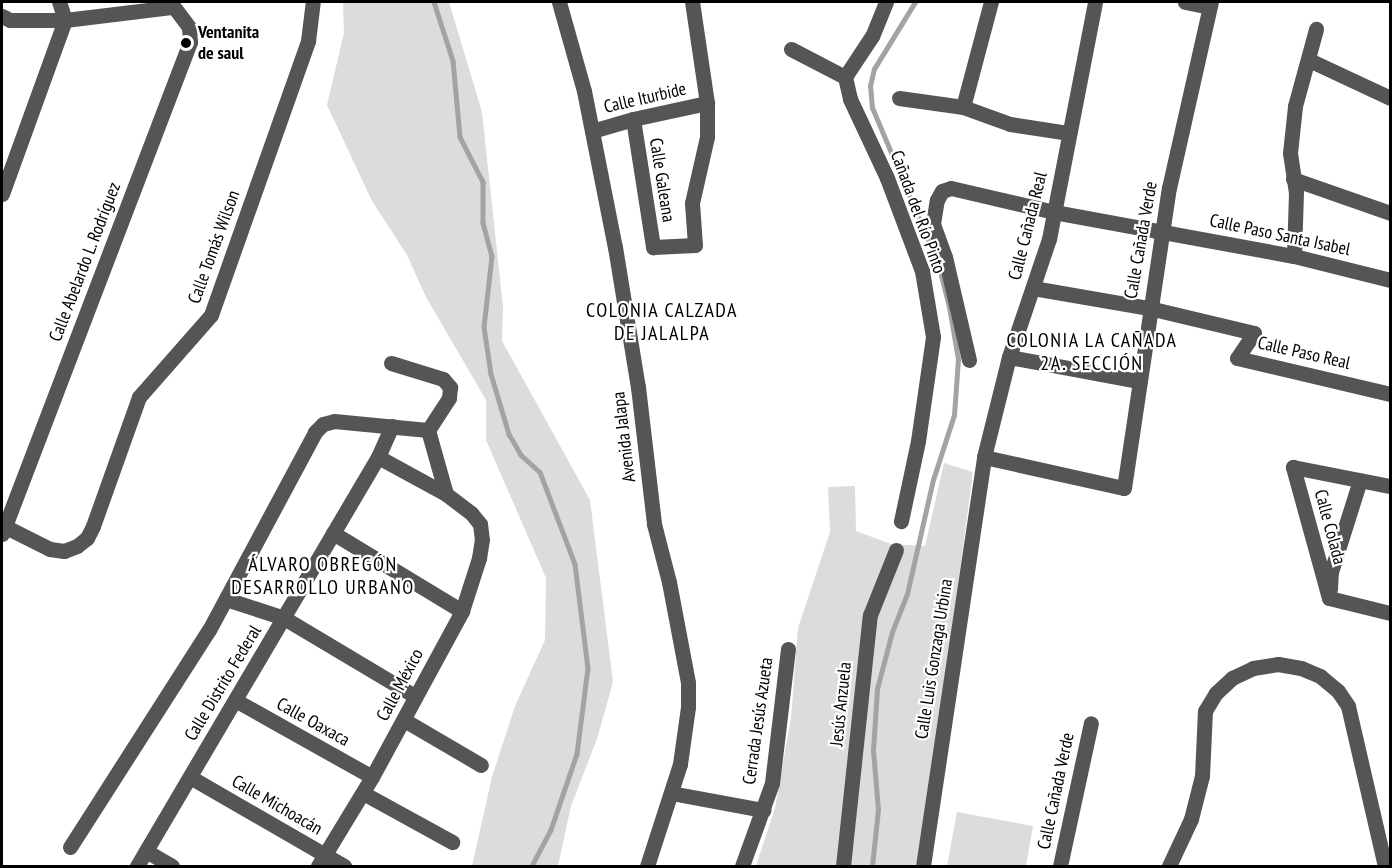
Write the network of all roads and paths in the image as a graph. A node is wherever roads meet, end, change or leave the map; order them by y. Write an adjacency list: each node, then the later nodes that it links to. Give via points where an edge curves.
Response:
1 (59, 2): 12 (street)
2 (313, 2): 46 (street, Calle Tomás Wilson, via 308,41 211,315 139,397 93,526 78,546 64,552)
3 (559, 2): 22 (street, Avenida Jalapa, via 582,78)
4 (692, 2): 19 (street)
5 (886, 2): 16 (street, via 872,36)
6 (991, 2): 20 (street)
7 (1095, 2): 23 (street, Calle Cañada Real)
8 (1185, 2): 10 (street)
9 (172, 4): 12 (street); 46 (street, Calle Abelardo L. Rodríguez, via 189,27 190,42)
10 (1211, 4): 28 (street, Calle Cañada Verde)
11 (2, 16): 12 (street, via 10,20)
12 (65, 20): 25 (street)
13 (1316, 29): 15 (street)
14 (791, 49): 16 (street)
15 (1309, 60): 18 (street); 24 (street, via 1295,106 1290,153)
16 (845, 77): 45 (street, Cañada del Río Pinto, via 850,99 887,178 922,271 933,337 918,441)
17 (899, 98): 20 (street)
18 (1390, 98)
19 (708, 103): 21 (street, Calle Iturbide); 21 (street, Calle Galeana, via 707,137 692,204 695,245 653,247)
20 (963, 107): 23 (street, via 1010,124)
21 (633, 119): 22 (street, Calle Iturbide)
22 (592, 131): 63 (street, Avenida Jalapa, via 623,287 654,524 688,683 685,733)
23 (1069, 133): 26 (street, Calle Cañada Real)
24 (1293, 179): 27 (street); 29 (street)
25 (2, 194)
26 (1054, 212): 28 (street, Calle Paso Santa Isabel); 31 (street, Calle Cañada Real); 34 (street, Calle Paso Santa Isabel, via 951,188 942,191 933,224 945,257)
27 (1387, 212)
28 (1161, 230): 29 (street, Calle Paso Santa Isabel); 32 (street, Calle Cañada Verde)
29 (1294, 256): 30 (street, Calle Paso Santa Isabel)
30 (1390, 280)
31 (1033, 288): 32 (street); 33 (street, Calle Cañada Real)
32 (1149, 309): 36 (street, Calle Cañada Verde); 37 (street, Calle Paso Real, via 1254,333 1237,358)
33 (1009, 357): 36 (street); 41 (street, Calle Cañada Real)
34 (969, 360)
35 (392, 363): 39 (street, via 443,379 450,387 449,398)
36 (1139, 381): 41 (street, Calle Cañada Verde, via 1124,488)
37 (1390, 394)
38 (392, 426): 39 (street); 40 (street, Calle Distrito Federal); 50 (street, via 334,421 315,432)
39 (428, 430): 44 (street)
40 (378, 457): 44 (street); 47 (street, Calle Distrito Federal)
41 (984, 457): 75 (street, Calle Luis Gonzaga Urbina)
42 (1360, 480): 43 (street); 49 (street, via 1331,572); 49 (street, Calle Colada, via 1293,467)
43 (1390, 486)
44 (446, 494): 51 (street, Calle México, via 480,524 479,558)
45 (901, 521)
46 (2, 528)
47 (333, 533): 51 (street); 53 (street, Calle Distrito Federal)
48 (896, 550): 74 (street, Jesús Anzuela, via 870,615)
49 (1329, 598): 52 (street)
50 (226, 599): 53 (street); 66 (street)
51 (462, 611): 55 (street, Calle México)
52 (1390, 614)
53 (284, 618): 55 (street); 56 (street, Calle Distrito Federal)
54 (788, 649): 64 (street, Cerrada Jesús Azueta, via 772,783)
55 (415, 696): 57 (street, Calle México)
56 (235, 700): 60 (street, Calle Distrito Federal); 61 (street, Calle Oaxaca)
57 (404, 720): 59 (street); 61 (street, Calle México)
58 (1091, 723): 76 (street, Calle Cañada Verde)
59 (481, 765)
60 (190, 777): 67 (street, Calle Distrito Federal); 68 (street, Calle Michoacán)
61 (372, 777): 62 (street, Calle México)
62 (363, 793): 65 (street); 68 (street, Calle México)
63 (671, 793): 64 (street); 72 (street, Avenida Jalapa)
64 (763, 810): 73 (street, Cerrada Jesús Azueta)
65 (452, 842)
66 (70, 848)
67 (146, 851): 69 (street, Calle Distrito Federal); 70 (street)
68 (322, 861): 71 (street, Calle Michoacán)
69 (137, 867)
70 (172, 867)
71 (344, 867)
72 (647, 867)
73 (742, 867)
74 (843, 867)
75 (923, 867)
76 (1060, 867)
77 (1169, 867): 78 (street, via 1191,819 1202,776 1205,711 1232,678 1253,668 1278,664 1320,676 1348,706)
78 (1385, 867)

